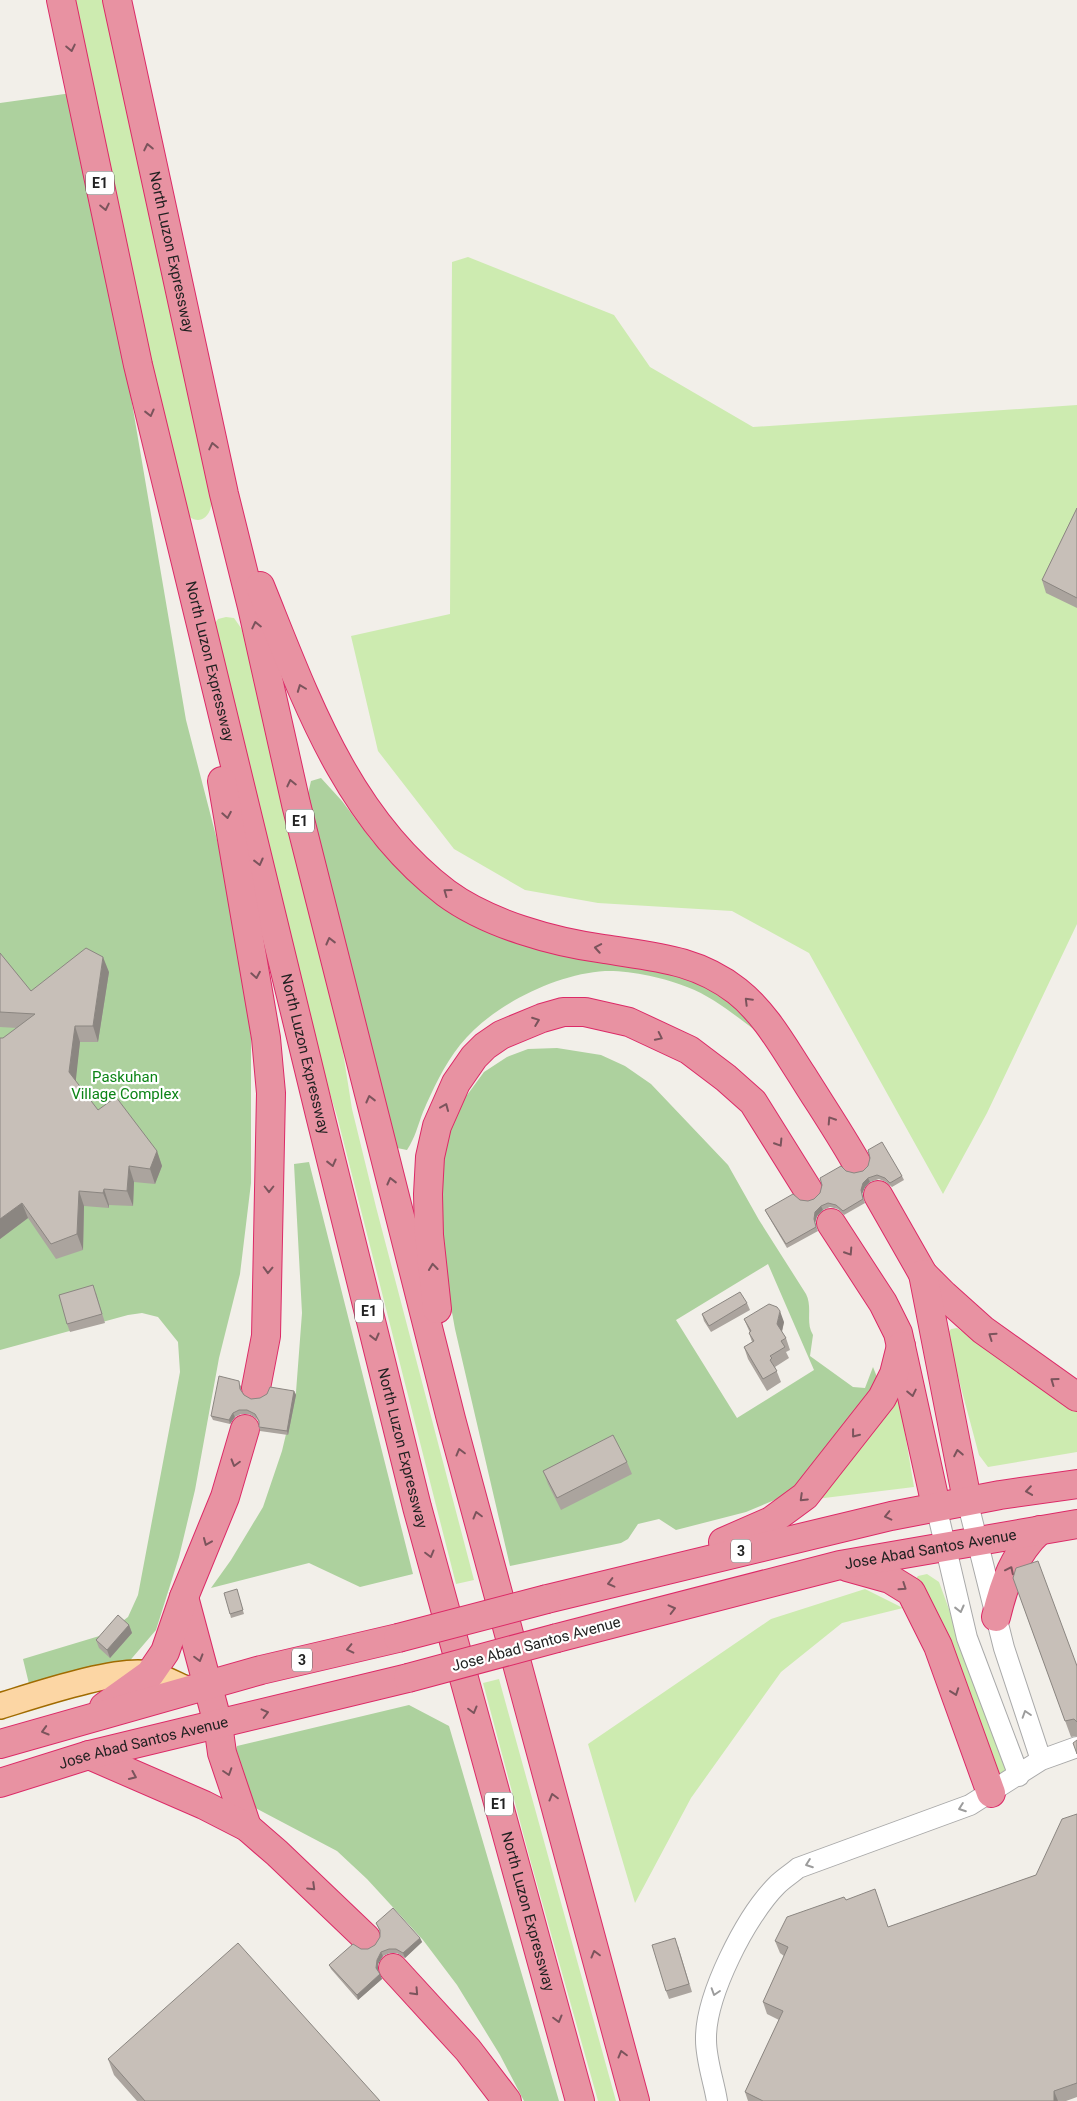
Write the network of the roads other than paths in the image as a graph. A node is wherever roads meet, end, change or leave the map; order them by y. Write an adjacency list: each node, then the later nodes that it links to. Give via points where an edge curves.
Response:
1 (61, 0): 4 (highway, North Luzon Expressway / E1, one-way to 4, via 138,365)
2 (117, 0): 3 (highway, North Luzon Expressway / E1, one-way to 2)
3 (224, 494): 5 (highway, one-way to 3, via 779,1039 758,1011 730,986 683,962 578,944 495,919 448,894 403,854 342,771 320,733); 13 (highway, North Luzon Expressway / E1, one-way to 3, via 296,804)
4 (181, 543): 11 (highway, one-way to 11, via 266,1038 272,1126 266,1336); 42 (highway, North Luzon Expressway / E1, one-way to 42, via 417,1507)
5 (856, 1162)
6 (808, 1190): 13 (highway, one-way to 6, via 429,1235 428,1174 433,1140 450,1096 464,1070 491,1040 549,1016 585,1012 629,1022 689,1050 753,1102)
7 (878, 1195): 9 (highway)
8 (831, 1223): 10 (highway, one-way to 10, via 883,1303)
9 (923, 1274): 12 (highway, one-way to 9, via 983,1330); 16 (highway, one-way to 9)
10 (901, 1346): 17 (highway, one-way to 17); 23 (highway, one-way to 23, via 896,1368 882,1398 805,1496 771,1521)
11 (256, 1388)
12 (1077, 1397)
13 (451, 1419): 43 (highway, North Luzon Expressway / E1, one-way to 13)
14 (245, 1428): 24 (highway, one-way to 24, via 225,1497)
15 (1077, 1484): 16 (highway, 3, one-way to 16)
16 (968, 1500): 17 (highway, 3); 20 (street)
17 (936, 1506): 21 (street); 23 (highway, 3, one-way to 23)
18 (1077, 1524): 19 (highway, Jose Abad Santos Avenue)
19 (1040, 1530): 20 (highway, Jose Abad Santos Avenue); 25 (highway, one-way to 19, via 1012,1566)
20 (977, 1541): 21 (highway, Jose Abad Santos Avenue); 25 (street)
21 (944, 1546): 22 (highway, Jose Abad Santos Avenue); 35 (street, one-way to 35, via 967,1638)
22 (840, 1565): 30 (highway, Jose Abad Santos Avenue, one-way to 22, bridge); 37 (highway, one-way to 37, via 890,1579 911,1592 938,1646)
23 (648, 1574): 27 (highway, 3, one-way to 27, bridge)
24 (184, 1597): 26 (highway, via 165,1652); 27 (highway, one-way to 27)
25 (996, 1617): 34 (street, one-way to 25)
26 (141, 1674): 27 (main road); 28 (main road, via 82,1683); 29 (highway)
27 (198, 1687): 29 (highway, 3); 30 (highway)
28 (0, 1706)
29 (89, 1718): 31 (highway, 3, one-way to 31)
30 (218, 1724): 33 (highway, Jose Abad Santos Avenue); 38 (highway, one-way to 38, via 222,1753)
31 (0, 1744)
32 (1077, 1747): 34 (street)
33 (89, 1755): 36 (highway, Jose Abad Santos Avenue); 38 (highway, one-way to 38)
34 (1041, 1760): 35 (street)
35 (1019, 1776): 37 (street)
36 (0, 1783)
37 (992, 1793): 44 (street, one-way to 44, via 970,1805 798,1868 776,1886 743,1931 716,1987 709,2012 706,2041)
38 (246, 1827): 39 (highway, one-way to 39)
39 (366, 1938)
40 (393, 1968): 41 (highway, one-way to 41, via 468,2050)
41 (507, 2101)
42 (580, 2101)
43 (635, 2101)
44 (718, 2101)

